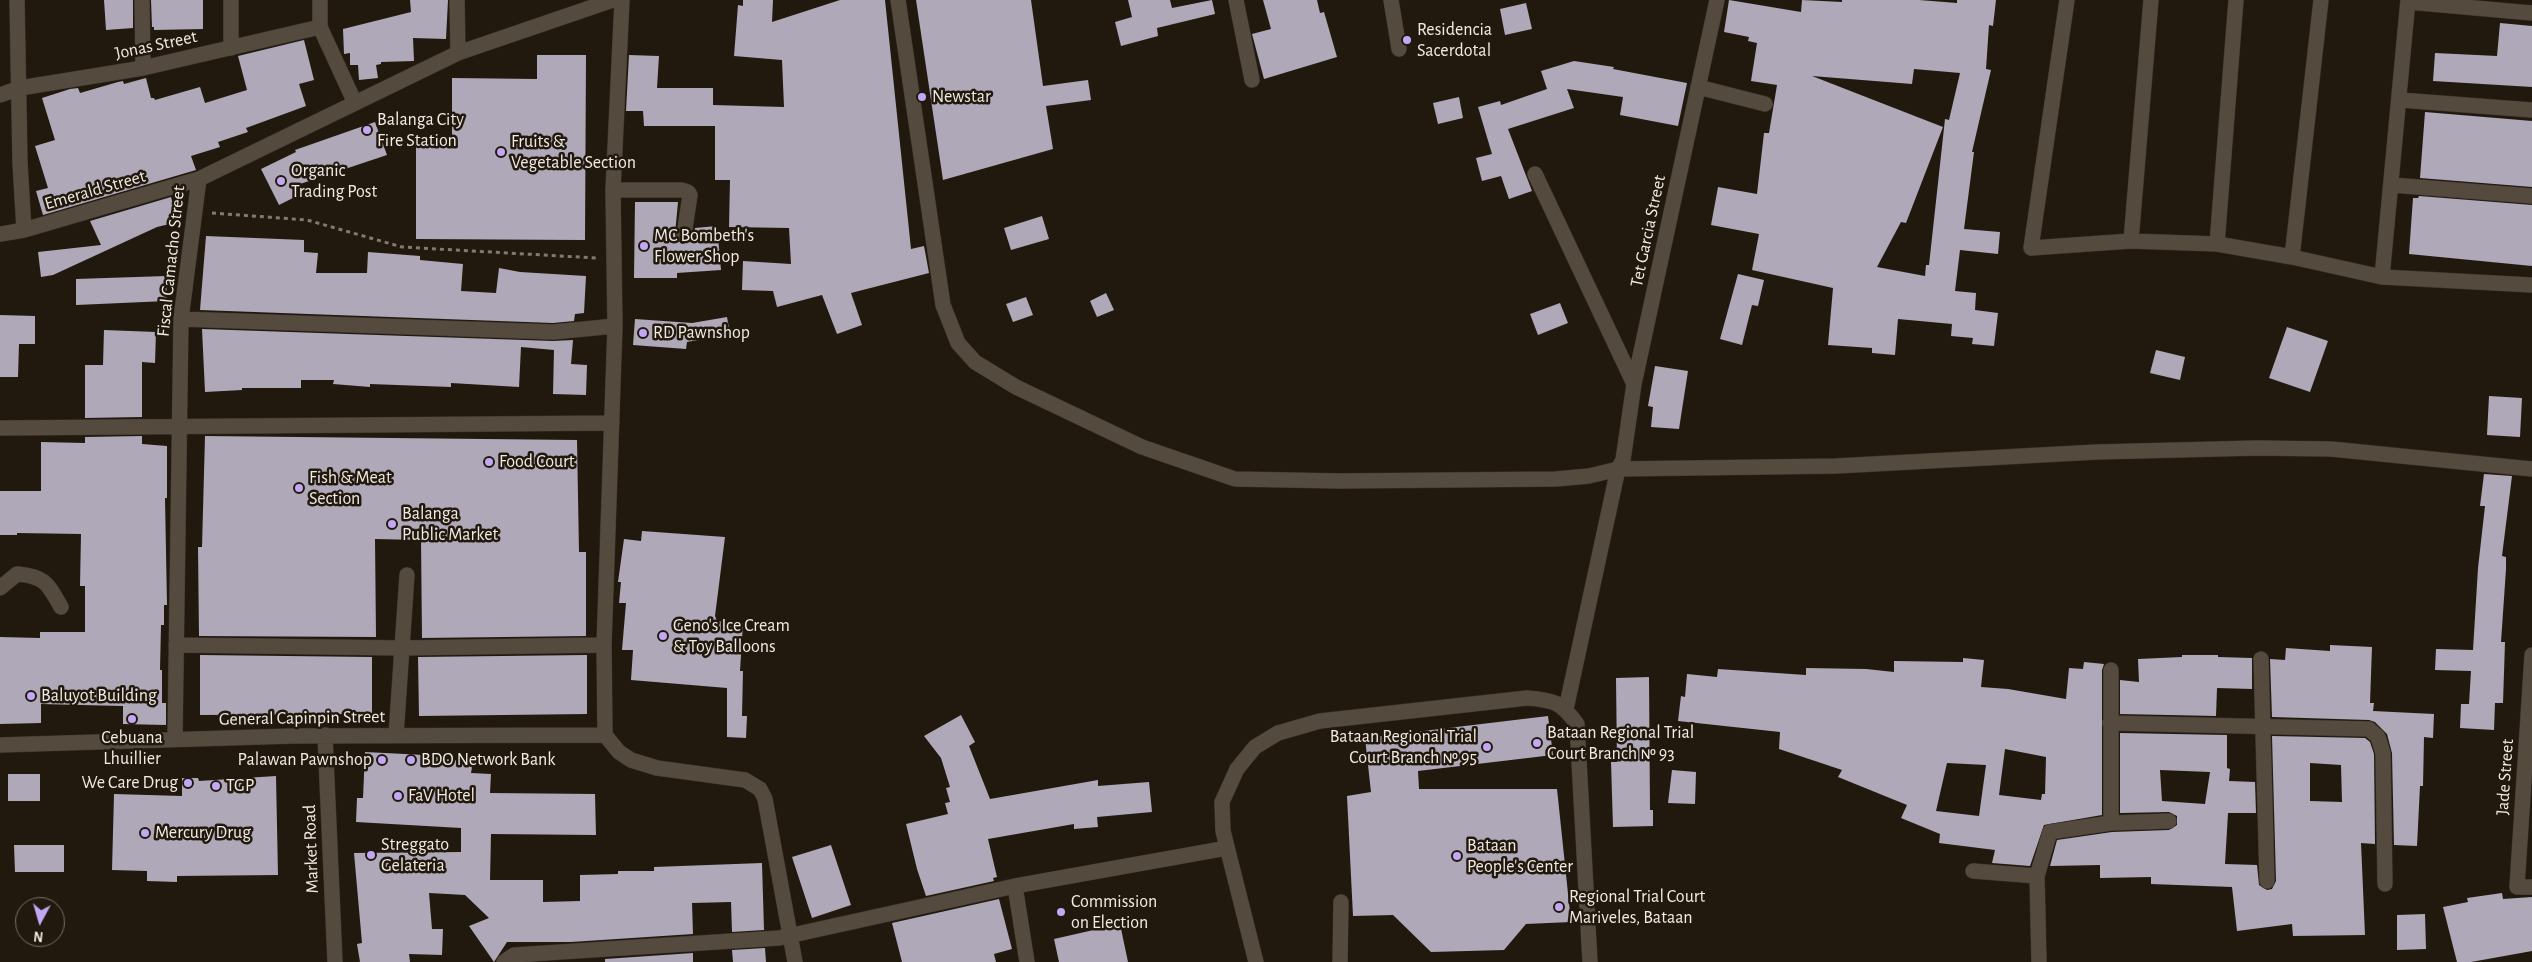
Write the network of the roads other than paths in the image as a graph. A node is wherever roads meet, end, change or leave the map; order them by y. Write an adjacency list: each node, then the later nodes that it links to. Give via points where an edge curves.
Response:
1 (17, 0): 25 (street)
2 (142, 0): 22 (street)
3 (231, 0): 19 (street)
4 (320, 0): 18 (street)
5 (457, 0): 21 (street)
6 (613, 0): 21 (street, Fiscal Camacho Street)
7 (622, 0): 34 (street)
8 (898, 0): 50 (street, via 943,305 958,343 975,362 1016,387 1142,447 1235,479 1556,478 1589,476)
9 (1236, 0): 23 (street)
10 (1391, 0): 20 (street)
11 (1717, 0): 24 (street, Tet Garcia Street)
12 (2066, 0): 39 (street, via 2031,248)
13 (2151, 0): 39 (street)
14 (2236, 0): 40 (street)
15 (2320, 0): 41 (street)
16 (2408, 1): 17 (street); 27 (street)
17 (2532, 13)
18 (320, 28): 19 (street, Jonas Street); 28 (street)
19 (231, 48): 22 (street, Jonas Street)
20 (1400, 49)
21 (458, 54): 28 (street, Fiscal Camacho Street)
22 (143, 68): 25 (street, Jonas Street)
23 (1252, 80)
24 (1698, 86): 29 (street); 46 (street, Tet Garcia Street)
25 (20, 88): 26 (street, Jonas Street); 36 (street)
26 (0, 94)
27 (2400, 100): 30 (street); 33 (street)
28 (355, 103): 32 (street, Fiscal Camacho Street)
29 (1765, 104)
30 (2532, 110)
31 (1535, 174): 46 (street)
32 (199, 179): 36 (street, Emerald Street); 44 (street, Fiscal Camacho Street)
33 (2392, 185): 35 (street); 42 (street)
34 (613, 190): 38 (street, via 688,192); 45 (street)
35 (2532, 196)
36 (24, 230): 37 (street, Emerald Street)
37 (0, 234)
38 (684, 235)
39 (2131, 241): 40 (street)
40 (2217, 244): 41 (street)
41 (2292, 257): 42 (street)
42 (2382, 277): 43 (street)
43 (2532, 286)
44 (181, 319): 45 (street, via 553,332); 48 (street, Fiscal Camacho Street)
45 (615, 326): 47 (street)
46 (1634, 384): 50 (street, Tet Garcia Street, via 1623,460)
47 (612, 423): 48 (street); 56 (street)
48 (178, 425): 49 (street); 55 (street, Fiscal Camacho Street)
49 (0, 428)
50 (1618, 469): 51 (street, via 1836,466 2097,452 2331,448); 61 (street, Tet Garcia Street)
51 (2532, 469)
52 (407, 575): 57 (street)
53 (0, 588): 54 (street, via 17,574 40,578)
54 (61, 607)
55 (176, 645): 57 (street); 67 (street, Fiscal Camacho Street)
56 (604, 645): 57 (street); 66 (street)
57 (402, 648): 65 (street)
58 (2532, 655): 77 (street, Jade Street, via 2517,886)
59 (2261, 659): 63 (street)
60 (2111, 670): 62 (street)
61 (1566, 709): 71 (street, via 1552,700 1527,698 1320,721 1278,733 1255,747 1236,769 1222,802); 86 (street, via 1577,724)
62 (2110, 723): 63 (street); 70 (street)
63 (2264, 726): 74 (street); 75 (street, via 2369,729 2378,737 2383,753)
64 (325, 735): 65 (street, General Capinpin Street); 67 (street, General Capinpin Street); 80 (street, Market Road)
65 (396, 735): 66 (street, General Capinpin Street)
66 (605, 735): 79 (street, via 619,752 631,760 657,768 745,780 760,789 765,799)
67 (175, 738): 68 (street, General Capinpin Street)
68 (0, 745)
69 (2169, 820): 70 (street)
70 (2111, 824): 73 (street, via 2050,832)
71 (1227, 848): 76 (street); 84 (street)
72 (1973, 871): 73 (street)
73 (2037, 876): 87 (street)
74 (2267, 881)
75 (2385, 884)
76 (1015, 886): 79 (street); 83 (street)
77 (2532, 887)
78 (1341, 902): 85 (street)
79 (791, 936): 81 (street, via 514,954); 82 (street)
80 (335, 962)
81 (504, 962)
82 (795, 962)
83 (1027, 962)
84 (1256, 962)
85 (1340, 962)
86 (1590, 962)
87 (2039, 962)

